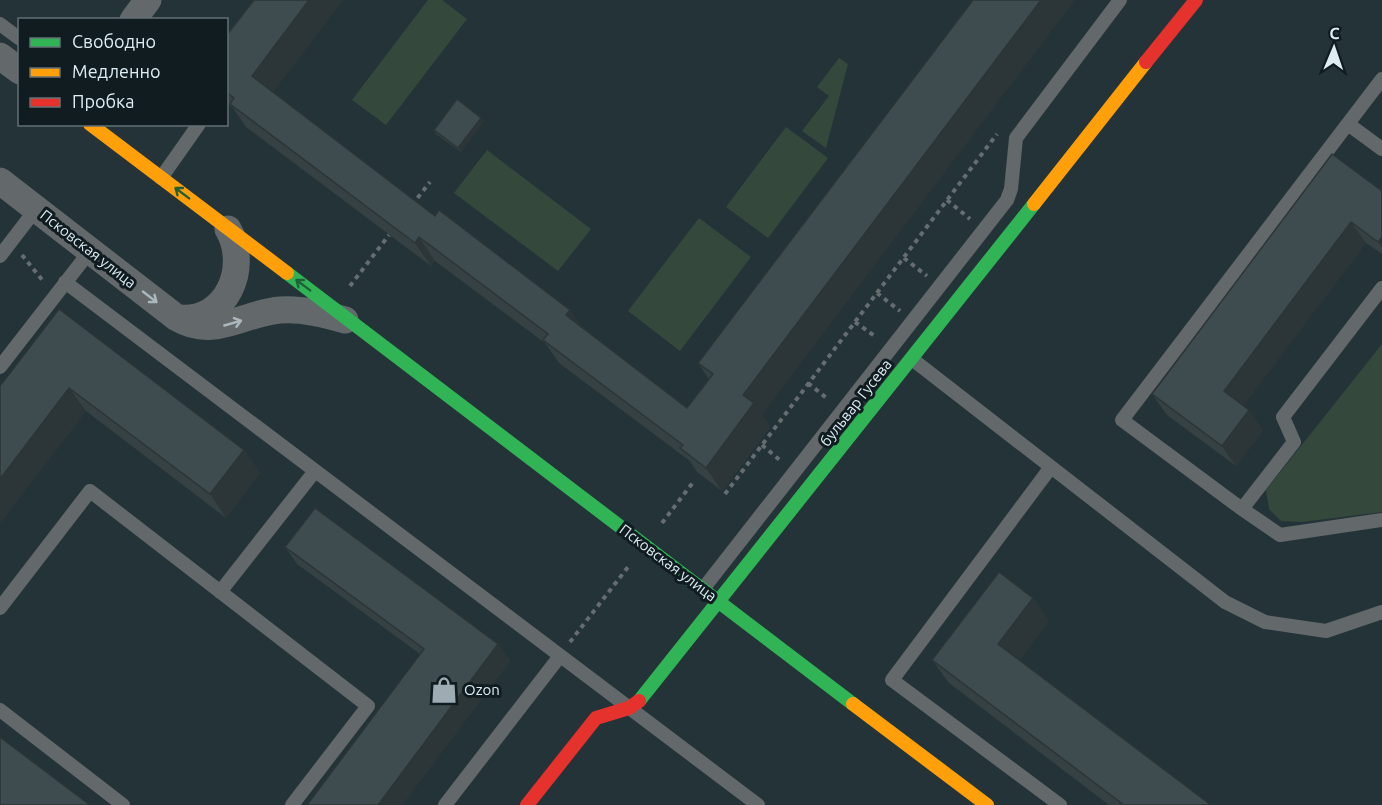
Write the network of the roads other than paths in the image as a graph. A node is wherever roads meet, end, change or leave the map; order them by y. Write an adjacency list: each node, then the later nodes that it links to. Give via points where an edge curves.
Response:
1 (148, 0): 4 (street)
2 (1120, 0): 30 (lane, via 1016,138 1010,195)
3 (1196, 0): 24 (street, бульвар Гусева)
4 (134, 18)
5 (0, 24): 6 (lane)
6 (18, 38)
7 (0, 56): 8 (street)
8 (18, 70)
9 (1382, 79): 10 (lane)
10 (1348, 124): 13 (lane); 28 (lane, via 1122,420)
11 (93, 126): 14 (street, Псковская улица)
12 (198, 126): 14 (lane)
13 (1382, 149)
14 (161, 178): 17 (street, Псковская улица, one-way to 14)
15 (0, 181): 16 (street, Псковская улица)
16 (36, 209): 18 (street, Псковская улица); 19 (lane)
17 (228, 229): 22 (street, Псковская улица, one-way to 17); 23 (street, via 238,257 237,273 228,293 206,313)
18 (90, 251): 20 (lane); 23 (street, Псковская улица, one-way to 23)
19 (0, 256)
20 (65, 282): 25 (lane); 27 (lane)
21 (1382, 288): 28 (lane, via 1283,417 1294,442)
22 (341, 314): 23 (street, Псковская улица, one-way to 22, via 193,326 212,328 279,309); 30 (street, Псковская улица)
23 (177, 318)
24 (912, 359): 26 (lane); 32 (street, бульвар Гусева)
25 (0, 367)
26 (1051, 467): 34 (lane, via 1225,602 1265,622 1326,631); 44 (lane, via 892,680)
27 (315, 471): 31 (lane); 35 (lane)
28 (1242, 509): 29 (lane, via 1280,535)
29 (1382, 520)
30 (702, 589): 32 (street, Псковская улица)
31 (220, 592): 33 (lane, via 90,491); 39 (lane, via 368,706)
32 (720, 602): 36 (street, бульвар Гусева, via 639,701); 43 (street, Псковская улица)
33 (0, 608)
34 (1382, 612)
35 (560, 656): 36 (lane); 40 (lane)
36 (628, 708): 41 (street, бульвар Гусева, via 596,718); 42 (lane)
37 (0, 710): 38 (lane)
38 (123, 805)
39 (292, 805)
40 (445, 805)
41 (527, 805)
42 (758, 805)
43 (987, 805)
44 (1060, 805)

